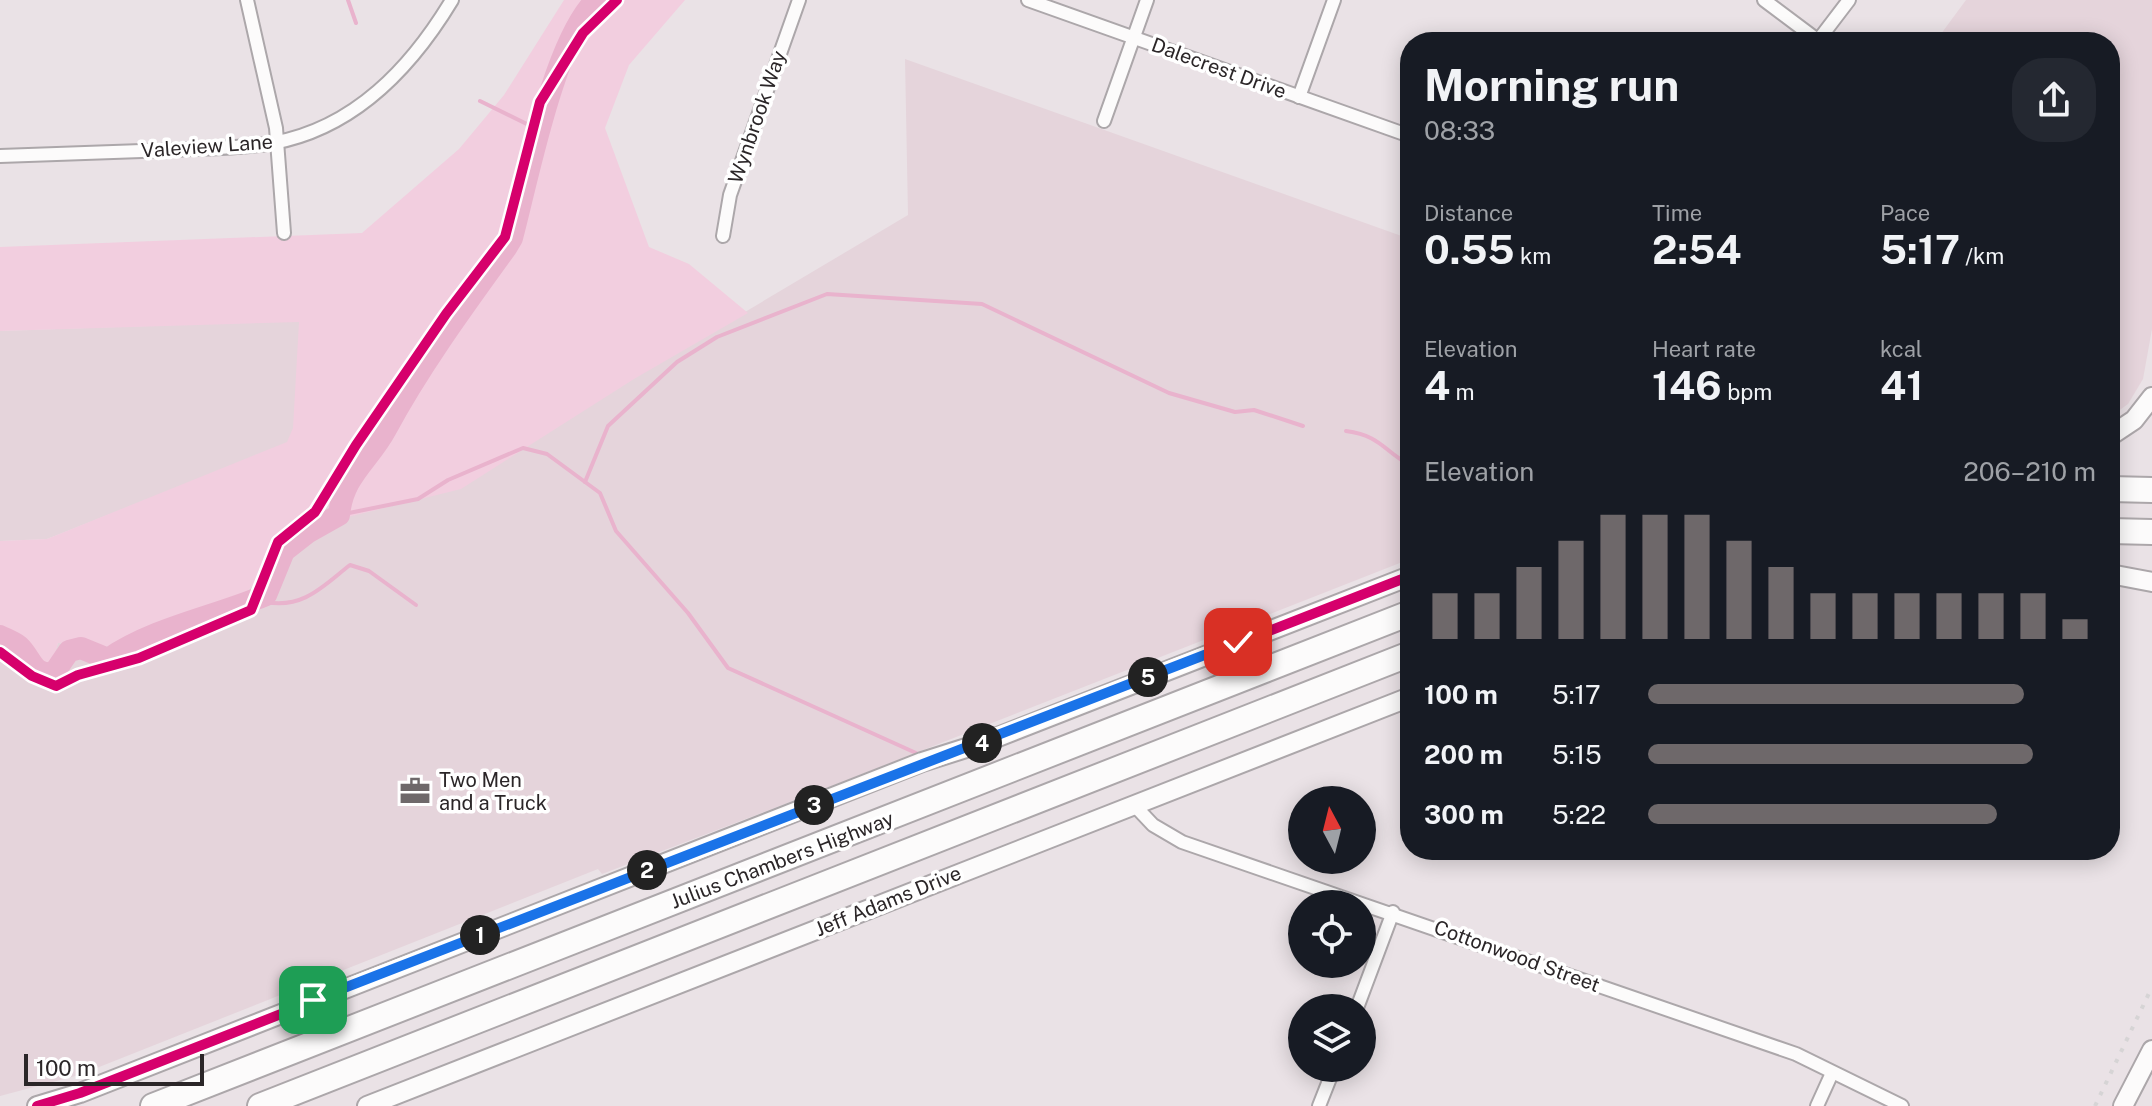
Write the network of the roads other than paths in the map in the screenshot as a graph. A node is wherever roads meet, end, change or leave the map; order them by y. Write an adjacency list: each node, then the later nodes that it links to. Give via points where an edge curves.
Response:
1 (247, 0): 15 (street)
2 (452, 0): 15 (street, Valeview Lane, via 422,48 375,96 332,122)
3 (799, 0): 18 (street, Wynbrook Way, via 735,180)
4 (1028, 0): 11 (street, Dalecrest Drive)
5 (1147, 0): 11 (street)
6 (1334, 0): 12 (street)
7 (1764, 0): 9 (street)
8 (1849, 0): 10 (street)
9 (1806, 32)
10 (1826, 32)
11 (1133, 37): 12 (street, Dalecrest Drive); 13 (street)
12 (1299, 97): 14 (street, Dalecrest Drive)
13 (1104, 121)
14 (1400, 132)
15 (277, 143): 16 (street, Valeview Lane); 17 (street)
16 (0, 156)
17 (284, 233)
18 (723, 236)
19 (2152, 397): 20 (street)
20 (2120, 429)
21 (2120, 489): 22 (highway)
22 (2152, 490)
23 (2120, 531): 24 (highway)
24 (2152, 532)
25 (2120, 576): 27 (street)
26 (1400, 580): 37 (street)
27 (2152, 582)
28 (1400, 617): 38 (highway, Julius Chambers Highway)
29 (1400, 658): 39 (highway, Julius Chambers Highway)
30 (1400, 701): 31 (street, Jeff Adams Drive)
31 (1135, 806): 32 (street, Cottonwood Street, via 1153,825 1182,842); 40 (street, Jeff Adams Drive)
32 (1393, 912): 33 (street); 35 (street, Cottonwood Street, via 1796,1054)
33 (1362, 994)
34 (2152, 1050): 44 (street)
35 (1832, 1073): 42 (street); 43 (street, Cottonwood Street)
36 (1328, 1082): 41 (street)
37 (37, 1106)
38 (153, 1106)
39 (260, 1106)
40 (367, 1106)
41 (1319, 1106)
42 (1817, 1106)
43 (1902, 1106)
44 (2123, 1106)

